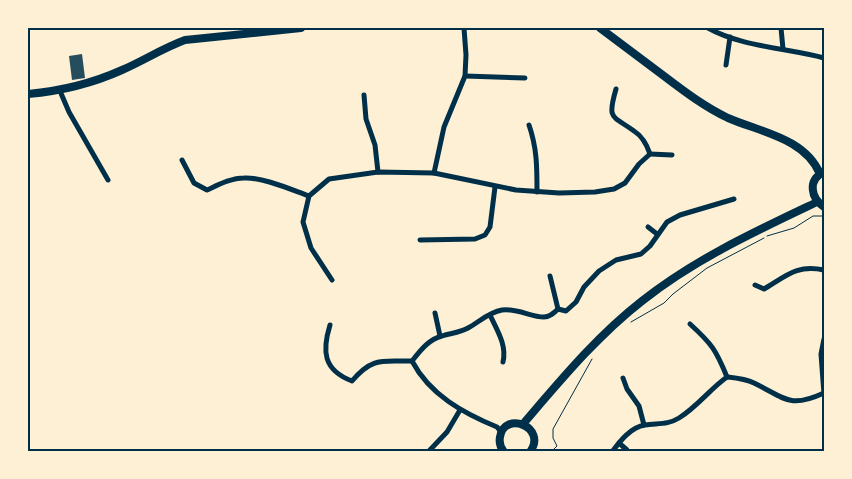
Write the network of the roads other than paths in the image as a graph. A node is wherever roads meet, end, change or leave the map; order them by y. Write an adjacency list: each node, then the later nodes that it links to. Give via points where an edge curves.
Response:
1 (302, 28): 13 (main road, via 186,40 121,71)
2 (464, 28): 10 (street)
3 (600, 28): 22 (main road, via 699,102 728,118 778,136 796,147)
4 (708, 28): 6 (street)
5 (781, 28): 7 (street)
6 (730, 37): 7 (street); 9 (street)
7 (783, 49): 8 (street)
8 (824, 58)
9 (726, 65)
10 (465, 76): 11 (street); 21 (street, via 444,127)
11 (525, 78)
12 (616, 89): 17 (street, via 612,114 617,121 635,131 646,143)
13 (60, 91): 14 (main road); 23 (street)
14 (28, 94)
15 (364, 95): 20 (street)
16 (529, 125): 25 (street, via 538,163)
17 (650, 154): 18 (street); 25 (street, via 638,164 625,183 614,189)
18 (672, 155)
19 (182, 160): 26 (street, via 194,183 207,190 245,178)
20 (378, 172): 21 (street); 26 (street, via 329,178)
21 (434, 173): 24 (street)
22 (822, 173): 28 (main road, via 813,184)
23 (108, 180)
24 (495, 187): 25 (street); 32 (street, via 490,227 485,235 475,239)
25 (537, 192)
26 (309, 196): 35 (street, via 303,222 311,248)
27 (734, 199): 31 (street, via 680,215 667,222)
28 (817, 202): 29 (main road); 50 (main road, via 741,237 641,301 592,346)
29 (824, 207)
30 (648, 227): 31 (street)
31 (657, 234): 37 (street, via 641,254 616,260 599,271 566,311)
32 (420, 240)
33 (824, 270): 36 (street, via 811,267 796,270 764,289)
34 (550, 276): 37 (street)
35 (332, 280)
36 (755, 285)
37 (558, 309): 39 (street, via 544,317 504,310)
38 (435, 313): 42 (street)
39 (490, 315): 42 (street, via 468,328); 45 (street, via 501,338)
40 (690, 324): 46 (street, via 708,340)
41 (330, 325): 44 (street, via 324,342 327,360 331,368 346,379 352,381 372,363)
42 (440, 336): 44 (street, via 426,345)
43 (824, 339): 48 (street, via 821,354)
44 (412, 361): 49 (street, via 421,376)
45 (503, 362)
46 (727, 377): 48 (street, via 752,382 786,400 805,400); 51 (street, via 678,419)
47 (623, 378): 51 (street, via 639,406)
48 (824, 394)
49 (460, 410): 52 (street, via 497,427); 55 (street)
50 (523, 424): 52 (main road, via 509,425); 57 (main road, via 533,435)
51 (644, 425): 53 (street)
52 (501, 432): 56 (main road, via 500,443)
53 (619, 443): 54 (street); 58 (street)
54 (628, 450)
55 (428, 452)
56 (504, 452)
57 (530, 452)
58 (612, 452)

